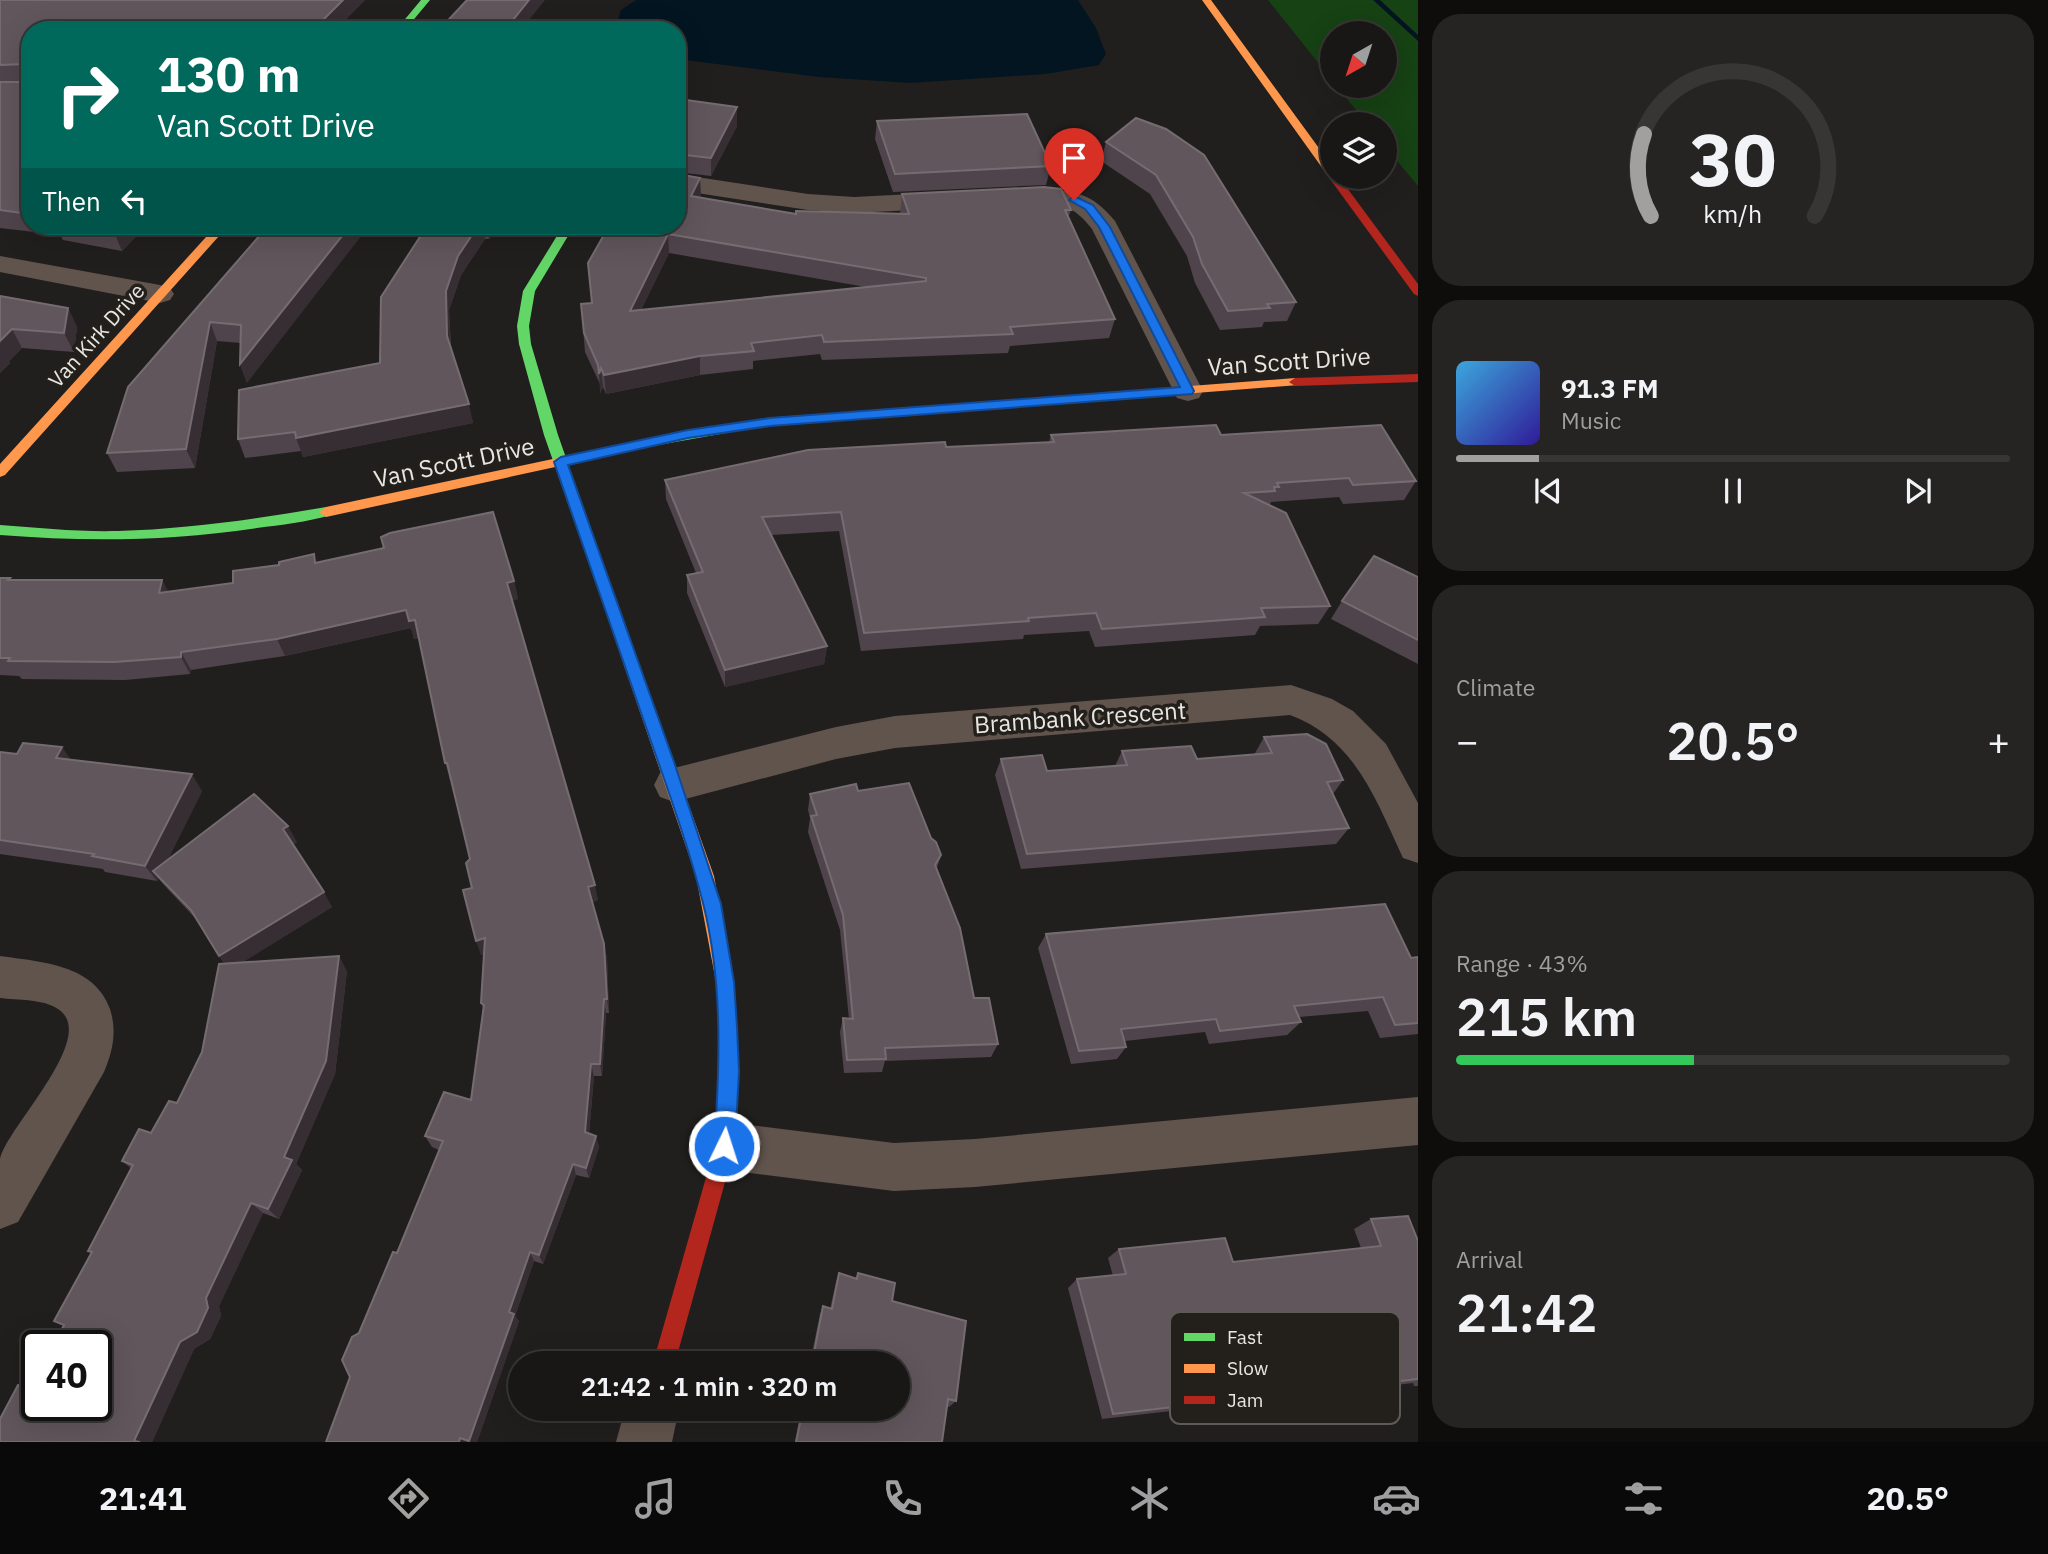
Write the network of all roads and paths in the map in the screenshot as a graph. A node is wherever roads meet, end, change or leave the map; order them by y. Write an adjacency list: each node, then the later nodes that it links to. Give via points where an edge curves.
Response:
1 (426, 0): 3 (street)
2 (1206, 0): 4 (street)
3 (408, 21)
4 (1320, 158)
5 (686, 183): 13 (street, via 854,205 1061,197 1089,207 1105,227)
6 (1343, 189): 10 (street)
7 (214, 235): 11 (street, Van Kirk Drive)
8 (563, 235): 14 (street, via 529,291 523,326 538,395)
9 (0, 264): 11 (street)
10 (1418, 292)
11 (160, 294): 15 (street, Van Kirk Drive)
12 (1418, 378): 13 (street, Van Scott Drive)
13 (1188, 391): 14 (street, Van Scott Drive, via 770,422 688,434)
14 (561, 462): 16 (street, Van Scott Drive, via 323,513 227,528 88,537); 17 (street)
15 (0, 472)
16 (0, 530)
17 (674, 785): 18 (street, Brambank Crescent, via 895,732 1291,700 1319,708 1344,723 1369,750); 21 (street, via 712,904 725,982 729,1071)
18 (1418, 845)
19 (0, 977): 22 (street, via 72,992 86,1006 92,1025 88,1056)
20 (1418, 1121): 21 (street, via 894,1167)
21 (724, 1146): 23 (street)
22 (0, 1204)
23 (667, 1351)
24 (649, 1421): 25 (street)
25 (644, 1442)

